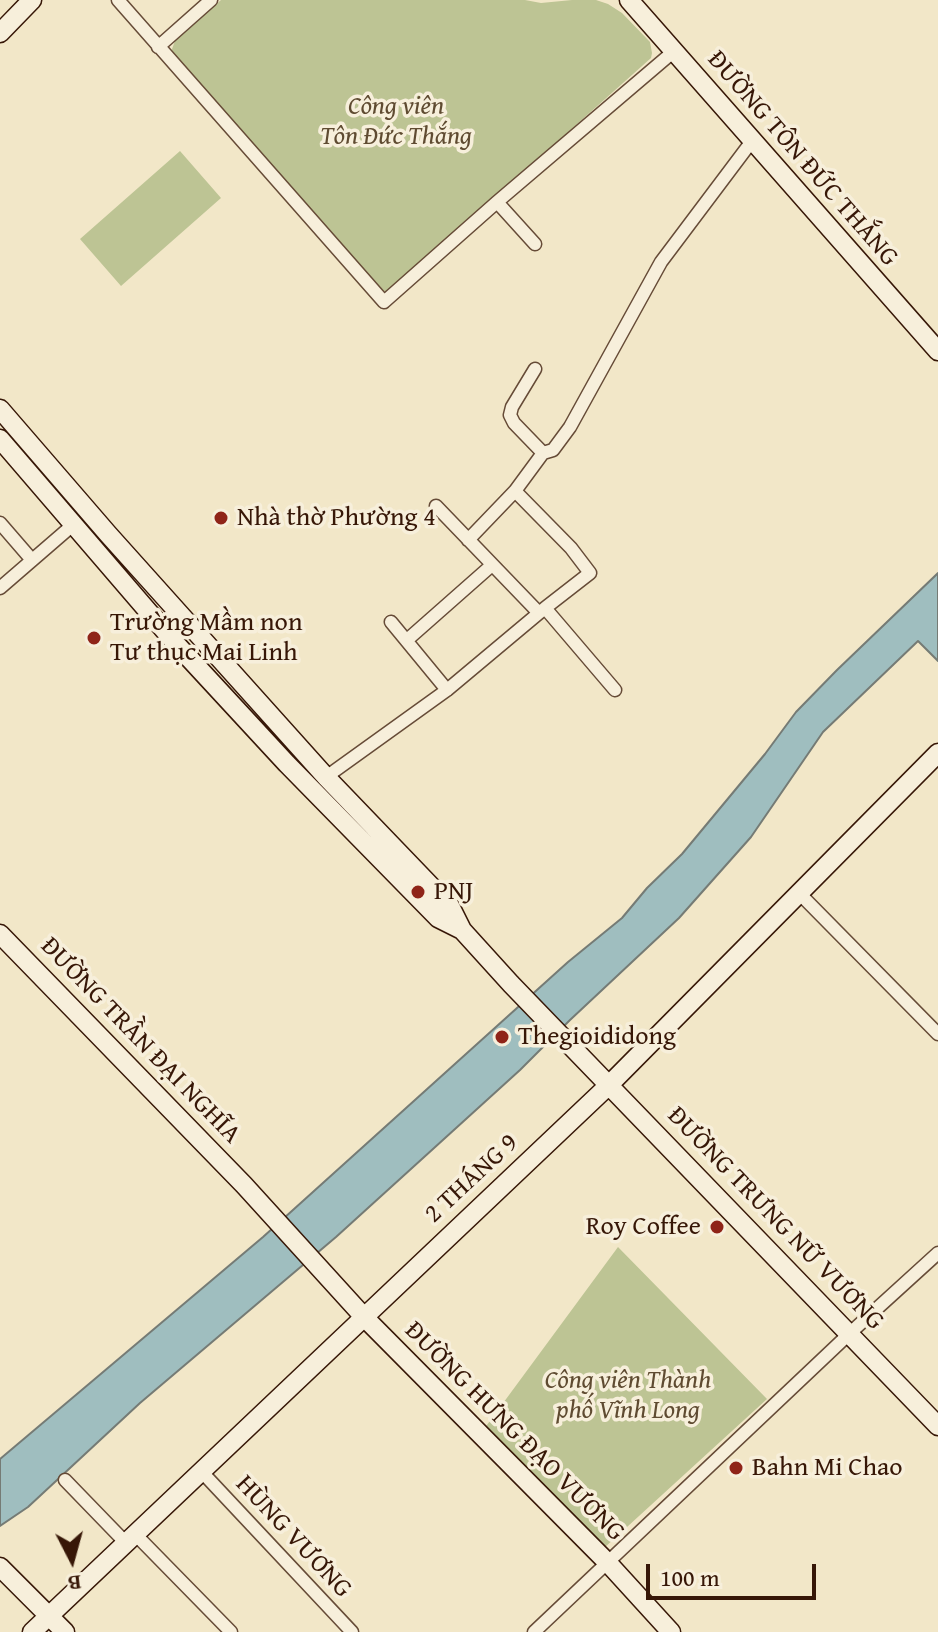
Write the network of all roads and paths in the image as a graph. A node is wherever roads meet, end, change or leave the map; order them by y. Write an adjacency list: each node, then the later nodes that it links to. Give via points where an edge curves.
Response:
1 (32, 0): 5 (main road)
2 (118, 0): 6 (street)
3 (211, 0): 6 (street)
4 (629, 0): 7 (main road, ĐƯỜNG TÔN ĐỨC THẮNG)
5 (0, 33)
6 (158, 47): 9 (street, via 384,302)
7 (673, 52): 8 (main road, ĐƯỜNG TÔN ĐỨC THẮNG); 9 (street)
8 (752, 141): 11 (main road, ĐƯỜNG TÔN ĐỨC THẮNG); 15 (street, via 661,262 570,427 553,450)
9 (497, 202): 10 (street)
10 (535, 244)
11 (938, 351)
12 (535, 369): 15 (street, via 510,415)
13 (0, 409): 16 (main road)
14 (0, 439): 16 (main road)
15 (543, 453): 17 (street)
16 (40, 471): 20 (main road); 31 (main road)
17 (515, 491): 21 (street); 25 (street, via 590,573)
18 (436, 506): 21 (street)
19 (0, 523): 22 (street)
20 (74, 524): 22 (street); 31 (main road, via 177,645)
21 (468, 540): 23 (street)
22 (32, 560): 24 (street)
23 (492, 565): 25 (street); 27 (street)
24 (0, 588)
25 (542, 610): 28 (street); 29 (street)
26 (391, 622): 27 (street)
27 (407, 640): 28 (street)
28 (447, 690): 31 (street)
29 (615, 690)
30 (938, 753): 32 (main road, 2 THÁNG 9)
31 (319, 784): 35 (main road, ĐƯỜNG TRƯNG NỮ VƯƠNG, via 450,906 462,930)
32 (799, 893): 34 (street); 35 (main road, 2 THÁNG 9)
33 (0, 934): 37 (main road, ĐƯỜNG TRẦN ĐẠI NGHĨA, via 244,1185)
34 (938, 1034)
35 (609, 1085): 37 (main road, 2 THÁNG 9); 38 (main road, ĐƯỜNG TRƯNG NỮ VƯƠNG)
36 (938, 1253): 38 (street)
37 (358, 1311): 40 (main road, 2 THÁNG 9); 43 (main road, ĐƯỜNG HƯNG ĐẠO VƯƠNG)
38 (849, 1334): 39 (main road, ĐƯỜNG TRƯNG NỮ VƯƠNG); 43 (street)
39 (938, 1426)
40 (201, 1471): 42 (main road, 2 THÁNG 9); 49 (street, HÙNG VƯƠNG)
41 (65, 1480): 42 (street)
42 (130, 1539): 45 (main road, 2 THÁNG 9); 48 (street)
43 (608, 1563): 50 (street); 51 (main road, ĐƯỜNG HƯNG ĐẠO VƯƠNG)
44 (0, 1567): 45 (main road)
45 (49, 1616): 46 (main road, 2 THÁNG 9); 47 (main road)
46 (32, 1632)
47 (65, 1632)
48 (231, 1632)
49 (352, 1632)
50 (534, 1632)
51 (671, 1632)

